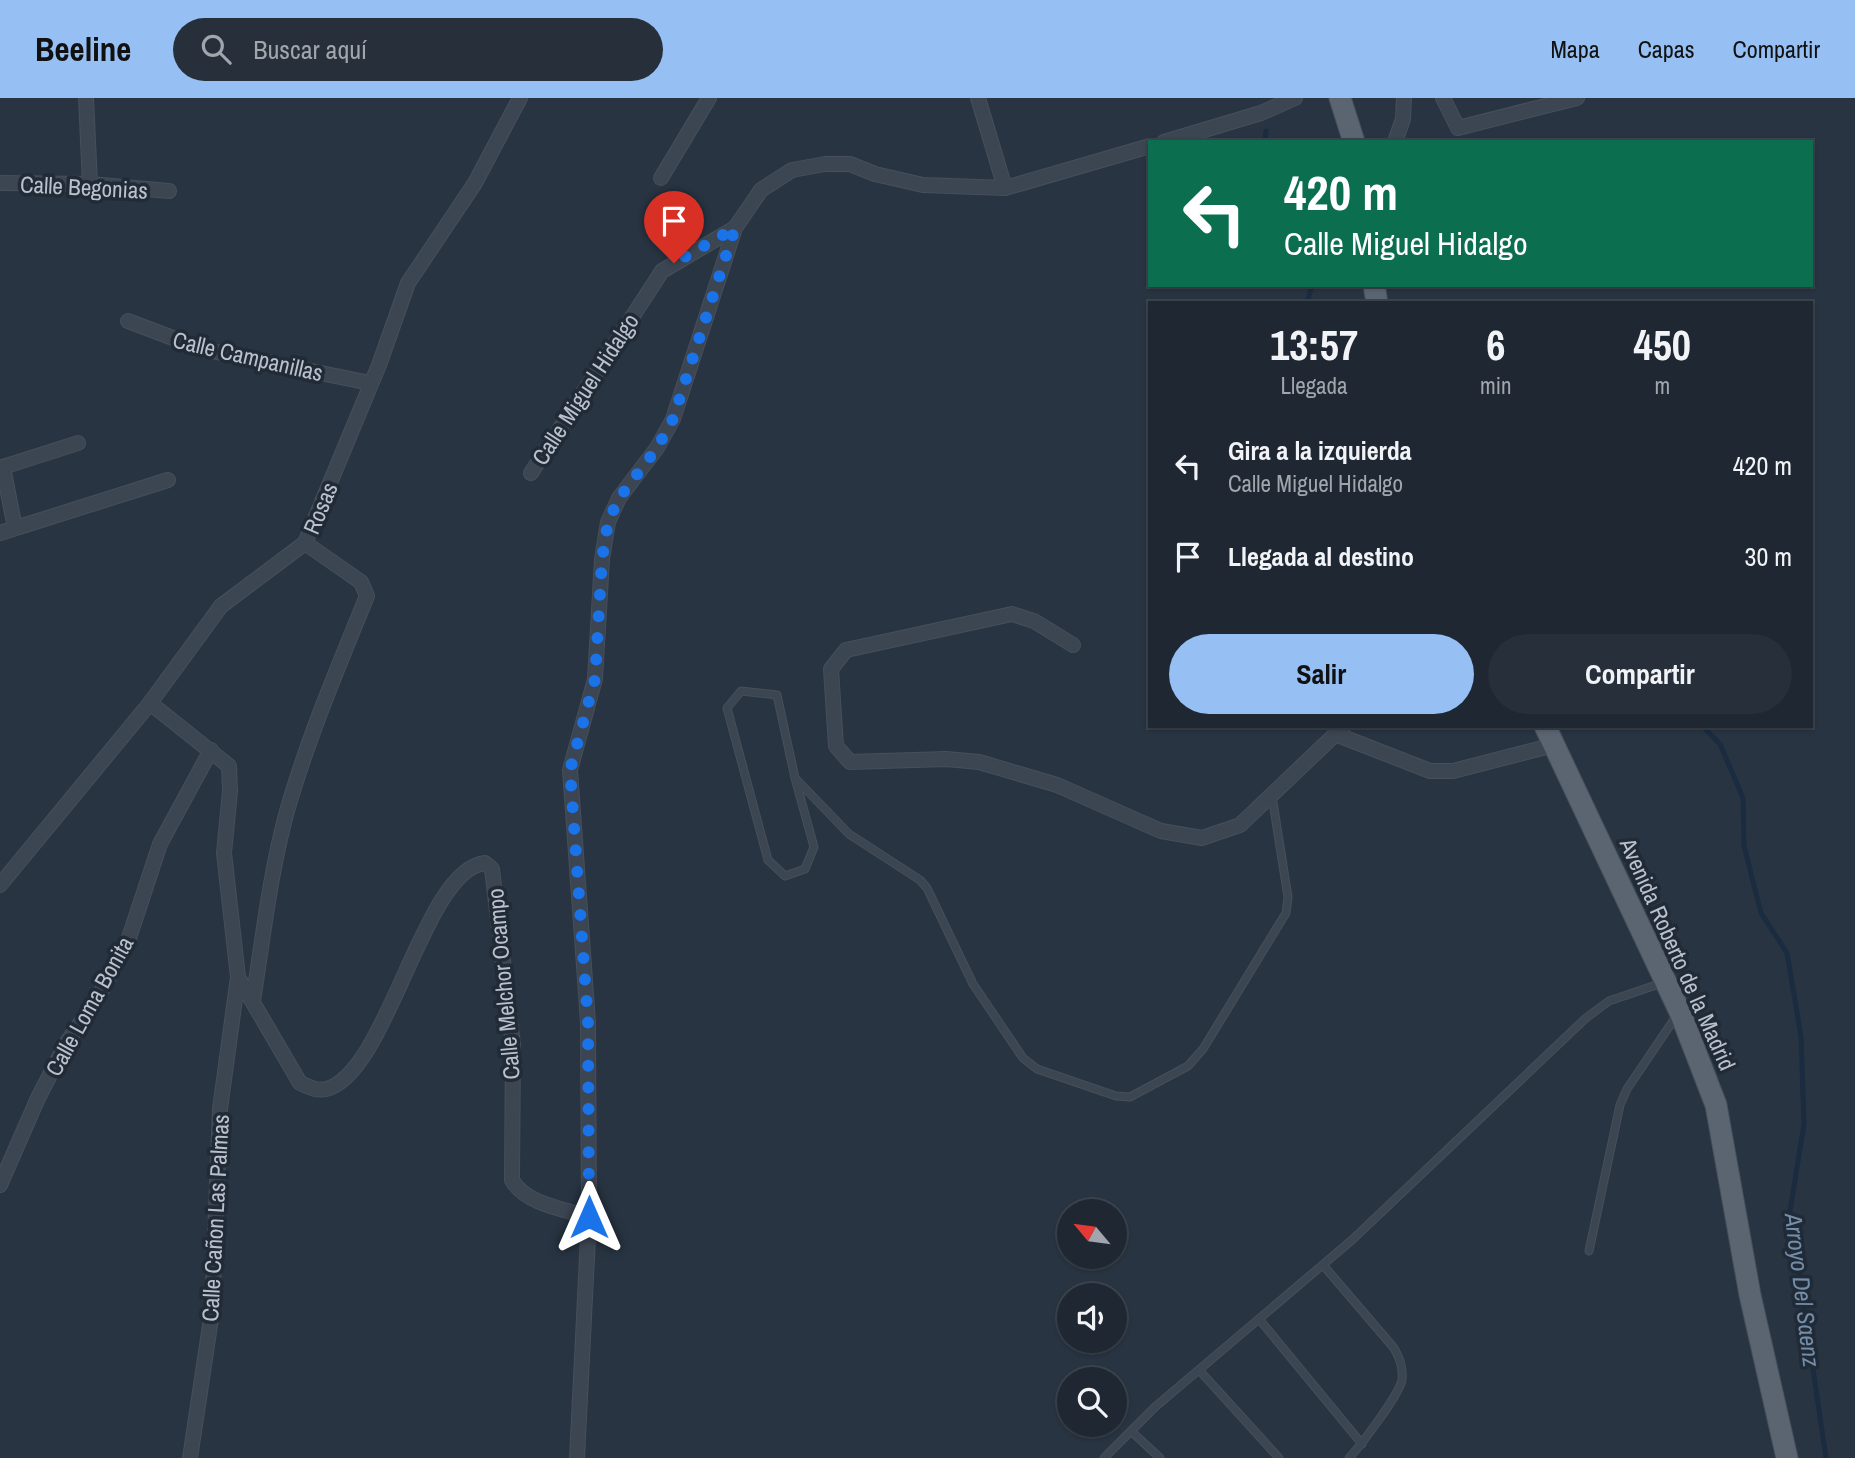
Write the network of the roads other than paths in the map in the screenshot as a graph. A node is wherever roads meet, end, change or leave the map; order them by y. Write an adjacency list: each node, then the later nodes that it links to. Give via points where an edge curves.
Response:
1 (86, 98): 16 (street)
2 (520, 98): 21 (street, Rosas, via 475,183 408,283)
3 (709, 98): 14 (street)
4 (978, 98): 17 (street)
5 (1295, 98): 10 (street)
6 (1340, 98): 11 (main road)
7 (1404, 98): 12 (street)
8 (1443, 98): 9 (street, via 1458,128)
9 (1577, 98)
10 (1171, 140)
11 (1353, 140)
12 (1396, 140)
13 (1148, 147): 17 (street, Calle Miguel Hidalgo)
14 (661, 178)
15 (0, 183): 16 (street, Calle Begonias)
16 (90, 184): 18 (street, Calle Begonias)
17 (1005, 188): 19 (street, Calle Miguel Hidalgo, via 923,185 850,164 825,163 792,170 761,190)
18 (169, 191)
19 (735, 228): 24 (street, Calle Miguel Hidalgo, via 662,271); 42 (street, Calle Miguel Hidalgo, via 673,419 619,498 608,522 595,679 570,770 588,1022)
20 (128, 321): 21 (street, Calle Campanillas, via 202,349)
21 (370, 383): 28 (street, Rosas)
22 (78, 443): 23 (street)
23 (1, 467): 26 (street)
24 (531, 473)
25 (168, 480): 26 (street)
26 (15, 528): 27 (street)
27 (0, 533)
28 (305, 543): 30 (street, Rosas, via 221,606); 39 (street, via 361,582 367,596 310,737 286,813)
29 (1073, 645): 35 (street, via 1034,621 1012,614 846,650 831,670 836,746 850,762 979,762 1057,785 1161,831 1202,838 1240,825)
30 (150, 703): 33 (street, Calle Melchor Ocampo); 36 (street, Rosas)
31 (1340, 730): 32 (street, via 1430,771 1453,771); 35 (street)
32 (1550, 736): 38 (main road, Avenida Roberto de la Madrid)
33 (211, 750): 37 (street, Calle Melchor Ocampo, via 229,766 224,853); 41 (street, Calle Loma Bonita, via 160,844 127,944 67,1042)
34 (795, 778): 34 (lane, via 777,695 741,691 727,708 768,860 785,876 805,869 814,847); 35 (lane, via 849,834 927,888 973,984 1023,1058 1050,1073 1130,1097 1188,1066 1203,1049 1286,913 1288,897)
35 (1272, 795)
36 (0, 885)
37 (237, 977): 39 (street, Calle Melchor Ocampo); 49 (street, Calle Cañon Las Palmas, via 220,1109 212,1312)
38 (1665, 982): 40 (main road, Avenida Roberto de la Madrid); 44 (lane, via 1609,1001 1586,1018)
39 (253, 1001): 42 (street, Calle Melchor Ocampo, via 300,1083 317,1090 329,1088 372,1045 412,955 459,879 476,864 485,863 492,869 513,1045 512,1180 518,1192 530,1198)
40 (1680, 1012): 43 (lane, via 1620,1105); 55 (main road, Avenida Roberto de la Madrid, via 1716,1105 1750,1295)
41 (0, 1185)
42 (589, 1217): 50 (street, Calle Miguel Hidalgo)
43 (1589, 1251)
44 (1324, 1265): 45 (lane); 48 (lane, via 1402,1363 1401,1382)
45 (1259, 1320): 46 (lane); 48 (lane)
46 (1199, 1370): 47 (lane); 53 (lane)
47 (1131, 1431): 51 (lane); 52 (lane)
48 (1362, 1444): 54 (lane)
49 (190, 1458)
50 (577, 1458)
51 (1104, 1458)
52 (1160, 1458)
53 (1279, 1458)
54 (1349, 1458)
55 (1787, 1458)

